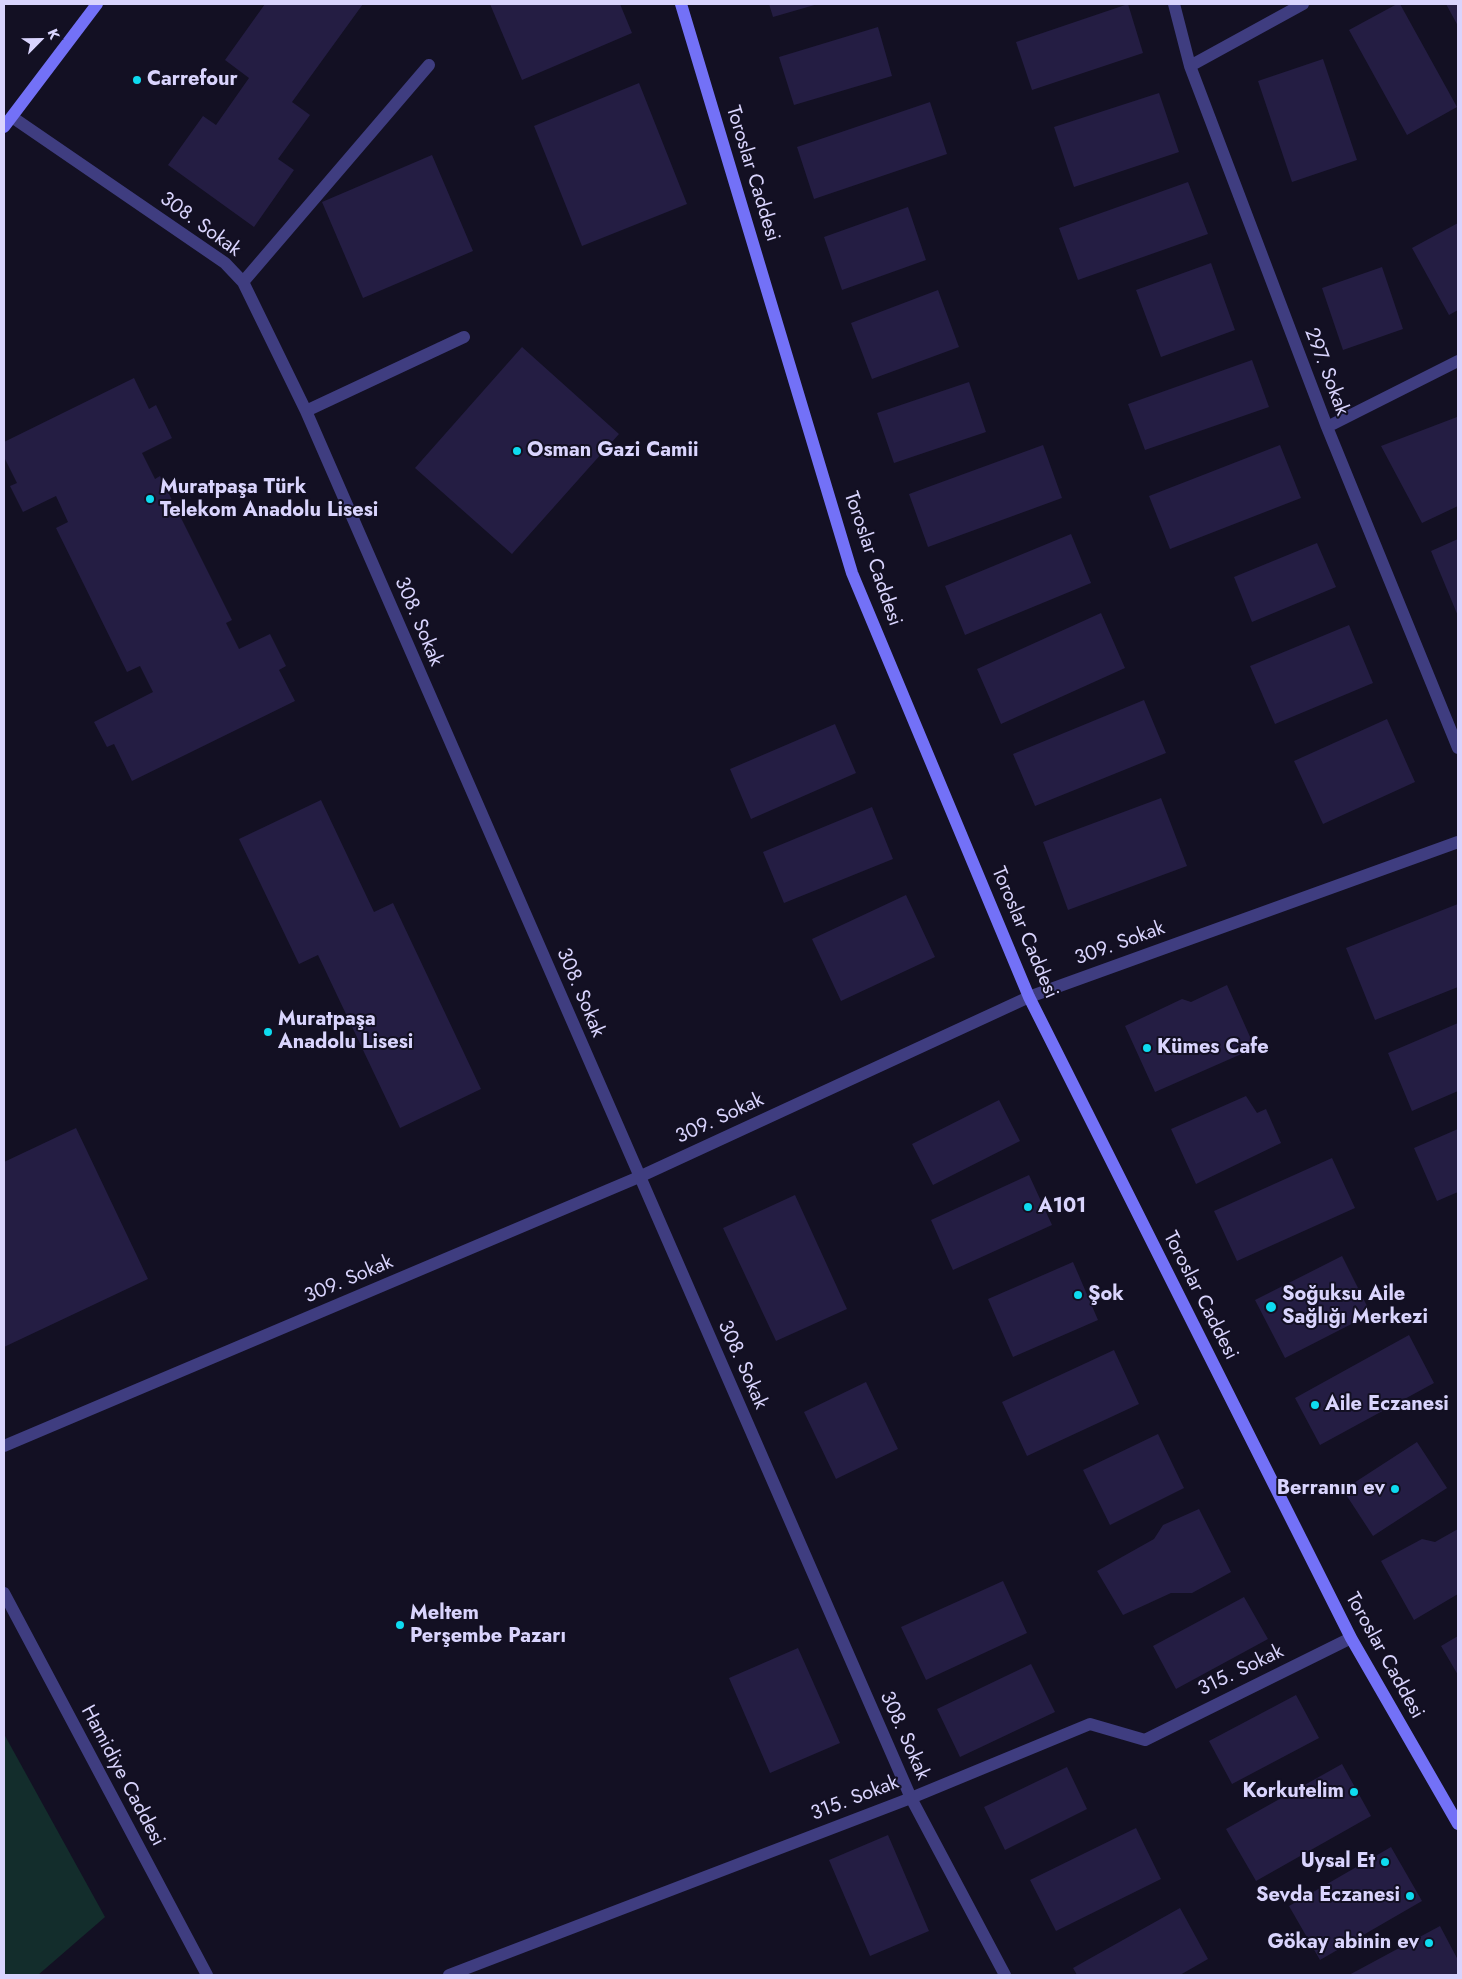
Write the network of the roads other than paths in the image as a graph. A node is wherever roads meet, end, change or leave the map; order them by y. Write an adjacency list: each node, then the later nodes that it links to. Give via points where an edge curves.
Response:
1 (97, 4): 7 (main road)
2 (681, 4): 15 (main road, Toroslar Caddesi, via 852,573)
3 (1174, 4): 6 (street, 297. Sokak)
4 (1303, 4): 6 (street)
5 (429, 65): 8 (street)
6 (1190, 66): 12 (street, 297. Sokak)
7 (8, 122): 8 (street, 308. Sokak, via 225,263)
8 (243, 282): 11 (street, 308. Sokak)
9 (464, 337): 11 (street)
10 (1458, 361): 12 (street)
11 (306, 411): 16 (street, 308. Sokak)
12 (1327, 427): 13 (street, 297. Sokak)
13 (1458, 748)
14 (1458, 842): 15 (street, 309. Sokak)
15 (1030, 997): 16 (street, 309. Sokak); 19 (main road, Toroslar Caddesi)
16 (639, 1177): 17 (street, 309. Sokak); 20 (street, 308. Sokak)
17 (4, 1446)
18 (4, 1594): 22 (street, Hamidiye Caddesi)
19 (1351, 1638): 20 (street, 315. Sokak, via 1145,1740 1090,1724); 21 (main road, Toroslar Caddesi)
20 (911, 1798): 23 (street, 315. Sokak); 24 (street, 308. Sokak)
21 (1458, 1824)
22 (207, 1975)
23 (449, 1975)
24 (1005, 1975)

